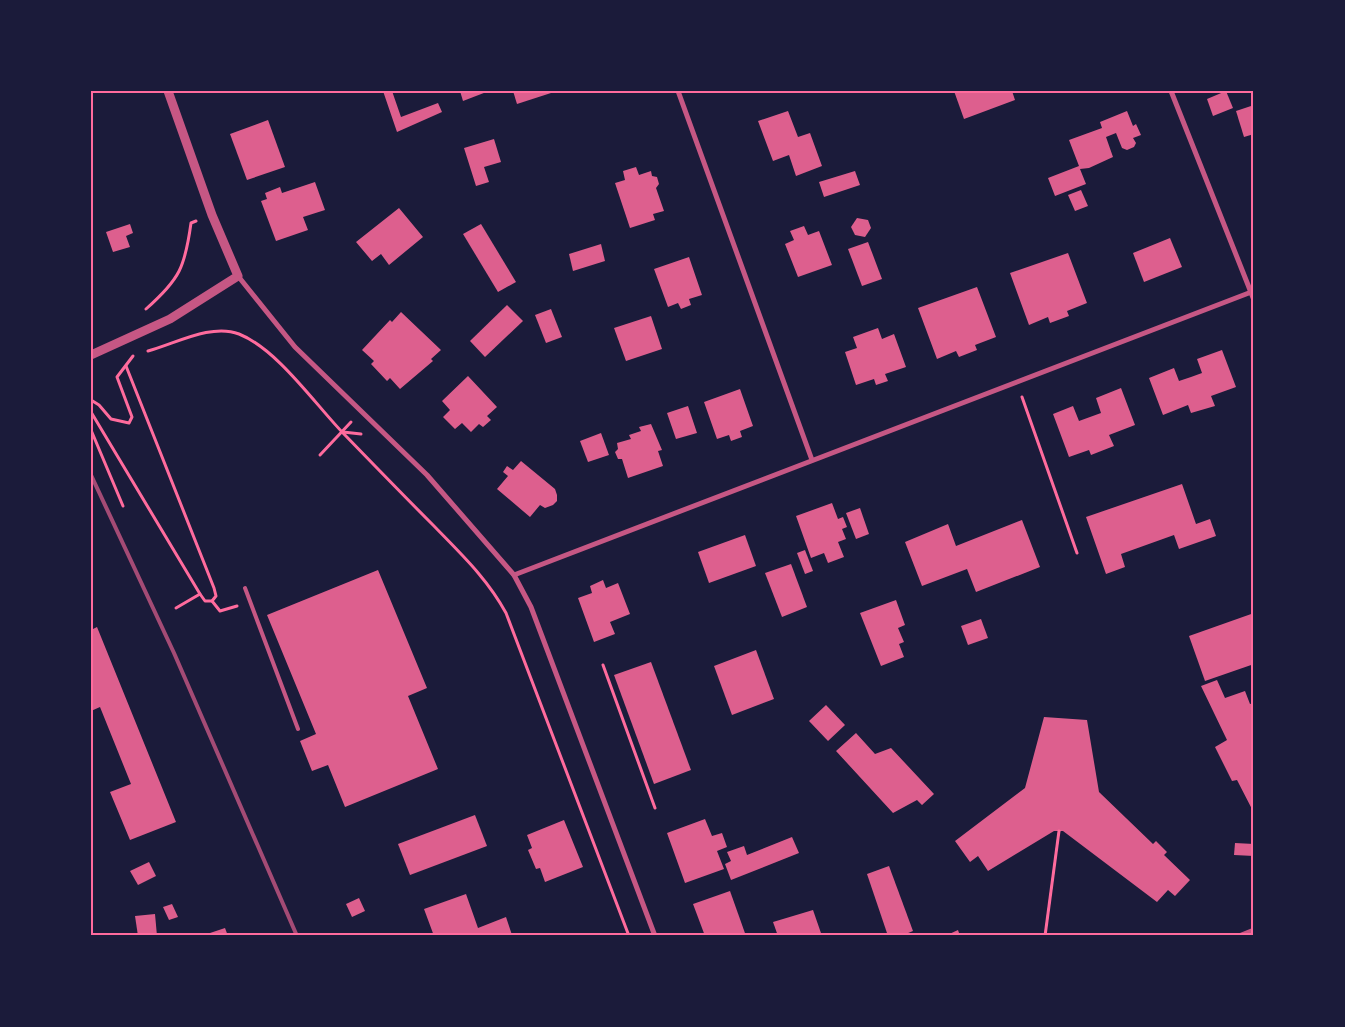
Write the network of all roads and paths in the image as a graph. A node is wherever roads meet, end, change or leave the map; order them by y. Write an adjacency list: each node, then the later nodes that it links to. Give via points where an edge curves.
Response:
1 (168, 91): 4 (street)
2 (678, 91): 17 (street)
3 (1172, 91): 6 (street)
4 (212, 215): 5 (street); 8 (path, via 191,223 187,254 179,274 168,290)
5 (238, 276): 10 (street, via 170,319); 20 (street, via 295,347 427,475)
6 (1252, 291): 7 (street); 11 (street)
7 (1254, 300)
8 (138, 314)
9 (162, 347): 15 (path, via 204,334 223,331 239,334 270,354)
10 (91, 355)
11 (1016, 382): 17 (street); 19 (path)
12 (91, 400): 23 (path, via 99,404 111,419 129,422 132,418 117,377 126,366 214,588 216,596)
13 (91, 412): 22 (path)
14 (91, 430): 18 (path)
15 (342, 432): 16 (path); 31 (path, via 492,588 506,613)
16 (320, 454)
17 (812, 460): 20 (street)
18 (123, 506)
19 (1077, 553)
20 (514, 576): 32 (street, via 531,607)
21 (244, 588): 24 (lane)
22 (200, 594): 23 (path, via 205,601); 25 (path)
23 (212, 601): 24 (path, via 220,612)
24 (249, 602): 27 (lane)
25 (176, 608)
26 (603, 666): 28 (path)
27 (298, 728)
28 (655, 808)
29 (1059, 831): 33 (path)
30 (1254, 930): 34 (street)
31 (630, 936)
32 (654, 936)
33 (1045, 936)
34 (1239, 936)

